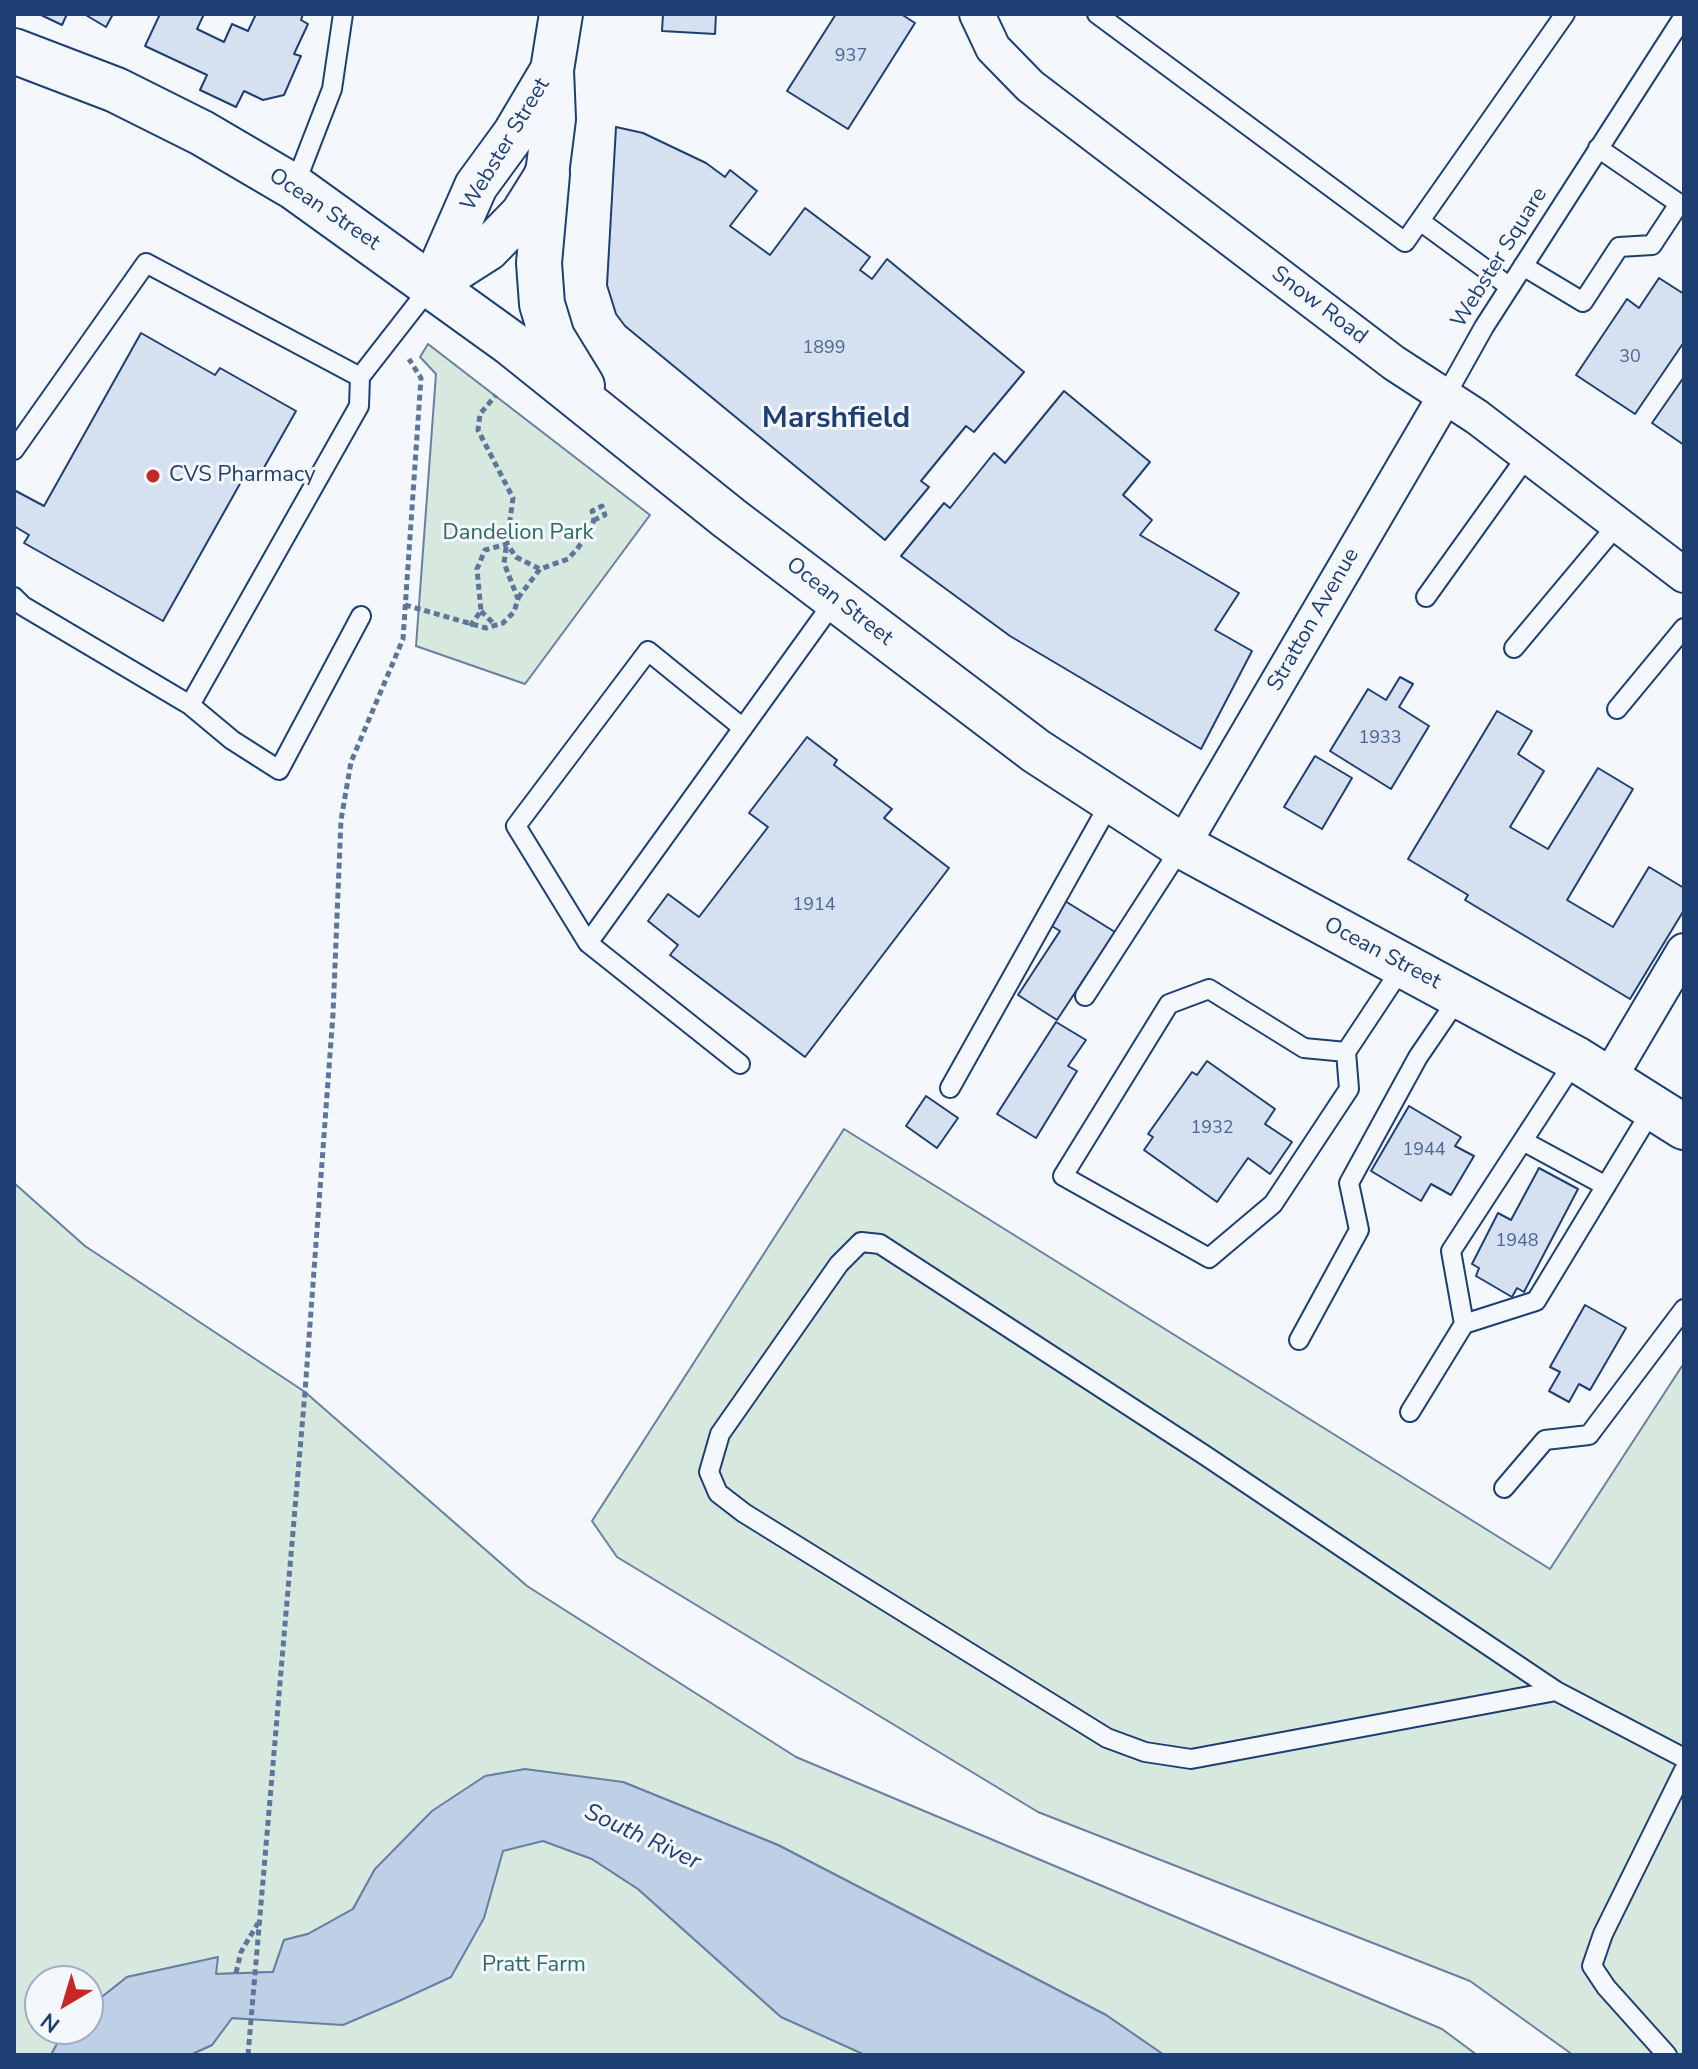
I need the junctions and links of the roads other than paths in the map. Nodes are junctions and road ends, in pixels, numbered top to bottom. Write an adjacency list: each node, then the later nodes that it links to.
1 (343, 14): 11 (lane)
2 (561, 14): 8 (street, Webster Street)
3 (977, 14): 18 (street, Snow Road)
4 (1097, 14): 13 (lane)
5 (1565, 14): 13 (lane)
6 (1683, 16): 9 (lane, Webster Square)
7 (16, 61): 11 (main road, Ocean Street)
8 (552, 70): 10 (street, Webster Street); 15 (street, Webster Street)
9 (1598, 148): 12 (lane); 14 (lane, Webster Square)
10 (547, 174): 15 (street, Webster Street); 19 (main road)
11 (294, 187): 15 (main road, Ocean Street)
12 (1682, 205): 14 (lane)
13 (1420, 221): 16 (lane)
14 (1523, 266): 16 (lane, Webster Square)
15 (433, 284): 17 (lane); 19 (main road, Ocean Street)
16 (1510, 287): 18 (lane, Webster Square)
17 (360, 377): 20 (lane); 30 (lane)
18 (1446, 395): 21 (street, Snow Road); 34 (street, Stratton Avenue)
19 (596, 408): 26 (main road, Ocean Street)
20 (14, 450)
21 (1527, 456): 22 (street, Snow Road); 25 (lane)
22 (1617, 525): 23 (street, Snow Road); 29 (lane)
23 (1684, 575)
24 (14, 597): 30 (lane)
25 (1426, 597)
26 (835, 600): 32 (lane); 33 (main road, Ocean Street)
27 (361, 616): 30 (lane)
28 (1684, 628): 31 (lane)
29 (1514, 648)
30 (190, 705)
31 (1617, 709)
32 (743, 728): 35 (lane); 35 (lane)
33 (1111, 801): 34 (main road, Ocean Street); 43 (lane)
34 (1182, 846): 37 (main road, Ocean Street); 38 (lane)
35 (588, 943): 41 (lane)
36 (1684, 951): 42 (street)
37 (1403, 965): 39 (main road, Ocean Street); 40 (lane)
38 (1085, 996)
39 (1460, 996): 42 (main road, Ocean Street); 49 (lane)
40 (1346, 1052): 40 (lane)
41 (740, 1064)
42 (1592, 1069): 44 (main road, Ocean Street); 45 (lane)
43 (950, 1088)
44 (1669, 1118): 46 (lane)
45 (1523, 1141): 46 (lane); 48 (lane)
46 (1606, 1186): 48 (lane)
47 (1684, 1309): 51 (lane)
48 (1464, 1324): 50 (lane)
49 (1299, 1340)
50 (1410, 1412)
51 (1504, 1488)
52 (1556, 1691): 52 (lane); 53 (lane)
53 (1684, 1758)
54 (1684, 1770): 55 (lane)
55 (1667, 2055)

